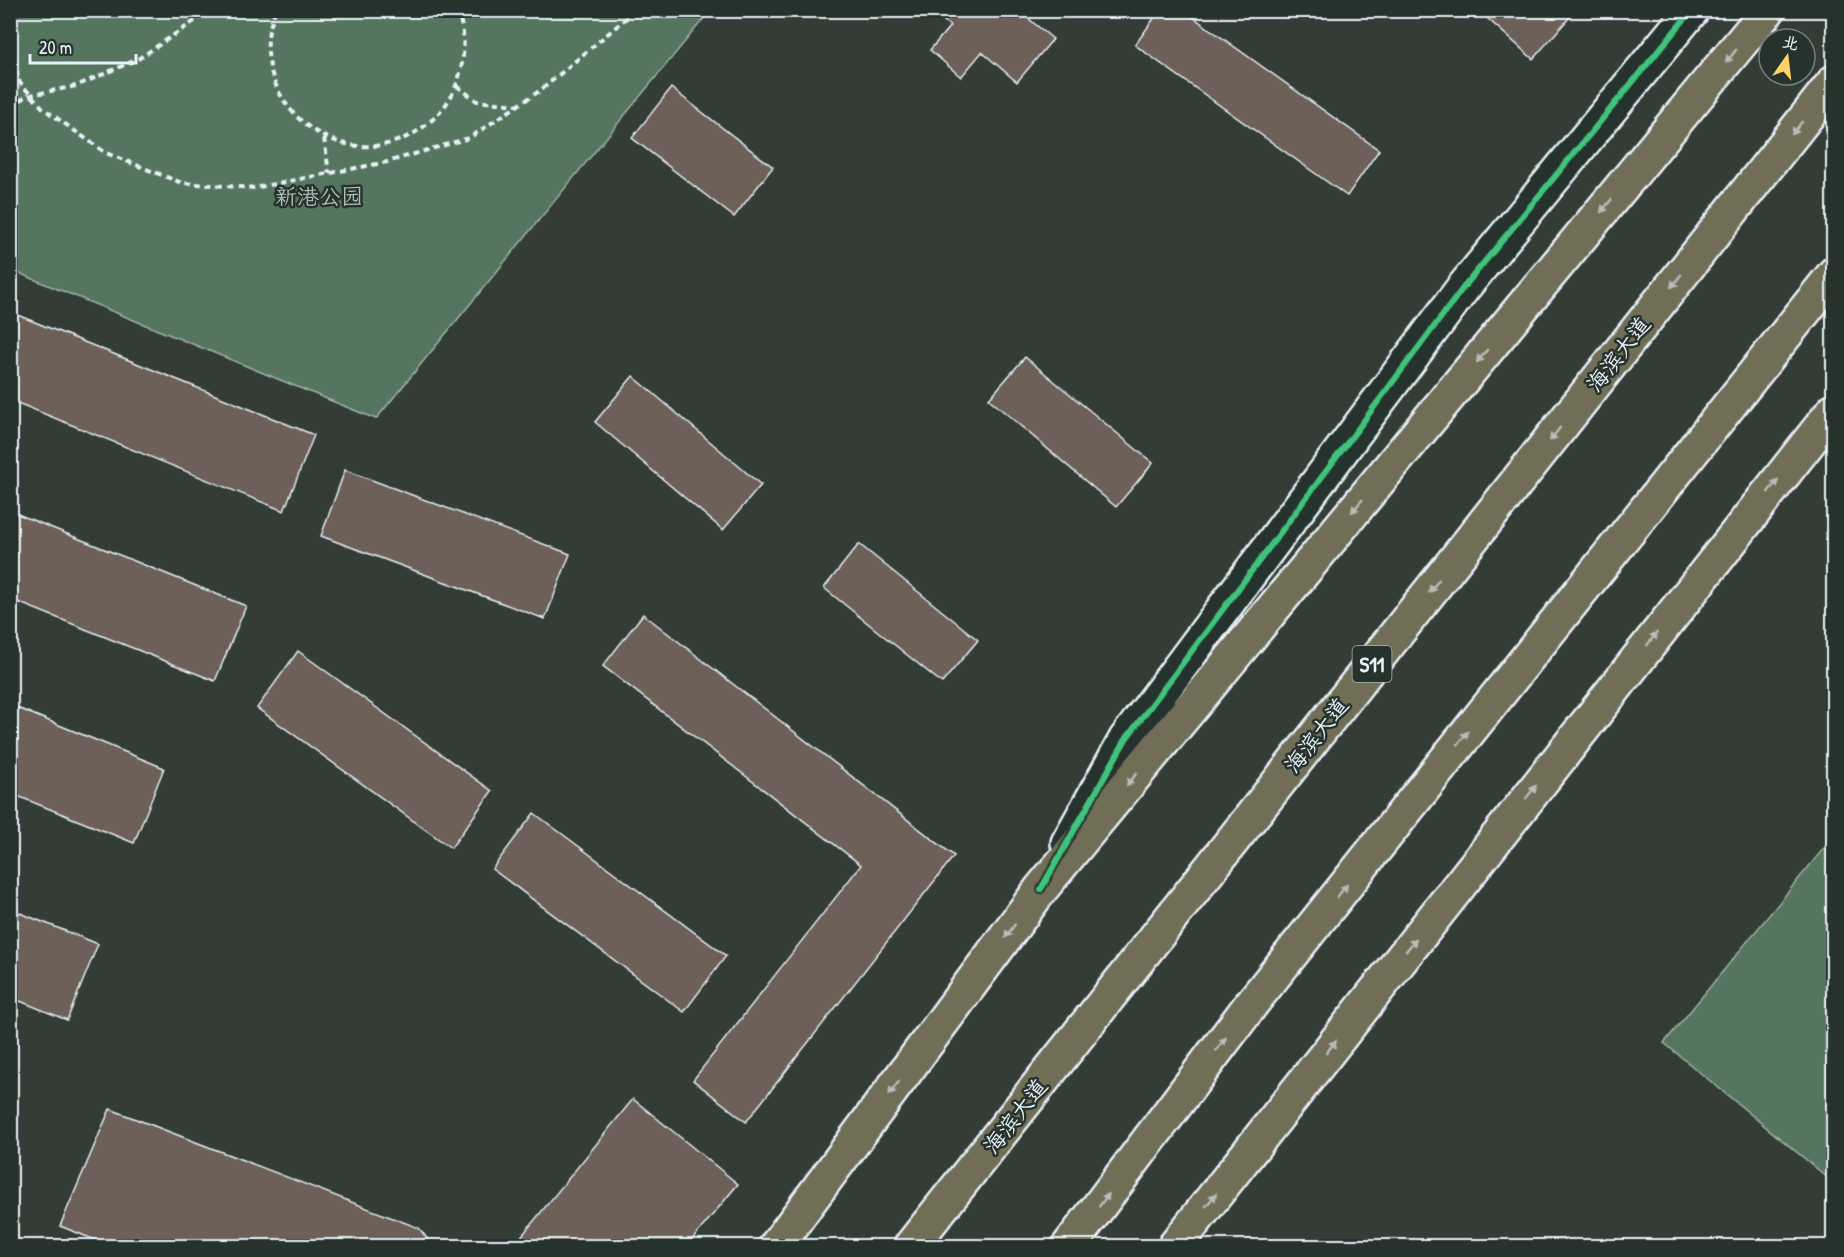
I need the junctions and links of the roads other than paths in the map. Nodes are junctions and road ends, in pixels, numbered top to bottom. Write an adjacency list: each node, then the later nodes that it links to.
1 (1692, 10): 6 (street)
2 (1768, 10): 6 (highway, one-way to 6)
3 (1833, 82): 8 (highway, 海滨大道 / S11, one-way to 8)
4 (1833, 274): 9 (highway, one-way to 4)
5 (1833, 410): 10 (highway, one-way to 5)
6 (1041, 889): 7 (highway, one-way to 7)
7 (776, 1246)
8 (911, 1246)
9 (1069, 1246)
10 (1175, 1246)

